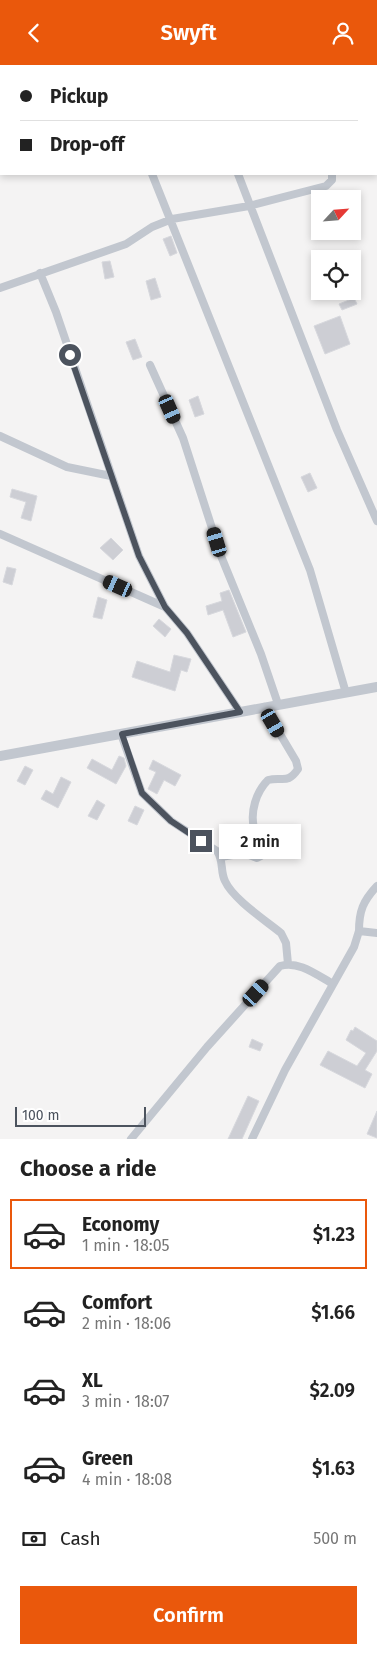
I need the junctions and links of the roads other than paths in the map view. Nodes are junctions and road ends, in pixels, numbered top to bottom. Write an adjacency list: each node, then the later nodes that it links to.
1 (152, 175): 5 (street)
2 (238, 175): 4 (street)
3 (332, 175): 4 (street)
4 (249, 206): 5 (street); 11 (street)
5 (172, 219): 6 (street); 15 (street)
6 (40, 273): 7 (street); 10 (street)
7 (0, 288)
8 (150, 365): 16 (street)
9 (0, 435): 10 (street)
10 (111, 476): 13 (street)
11 (377, 521)
12 (0, 534): 13 (street)
13 (165, 607): 18 (street)
14 (377, 687): 15 (street)
15 (346, 693): 16 (street)
16 (278, 704): 17 (street)
17 (264, 707): 18 (street); 21 (street)
18 (240, 712): 19 (street)
19 (122, 734): 20 (street); 21 (street)
20 (0, 756)
21 (221, 857): 25 (street)
22 (377, 886): 23 (street)
23 (359, 931): 24 (street); 26 (street)
24 (377, 933)
25 (288, 964): 26 (street); 27 (street)
26 (333, 983): 28 (street)
27 (131, 1139)
28 (252, 1139)

